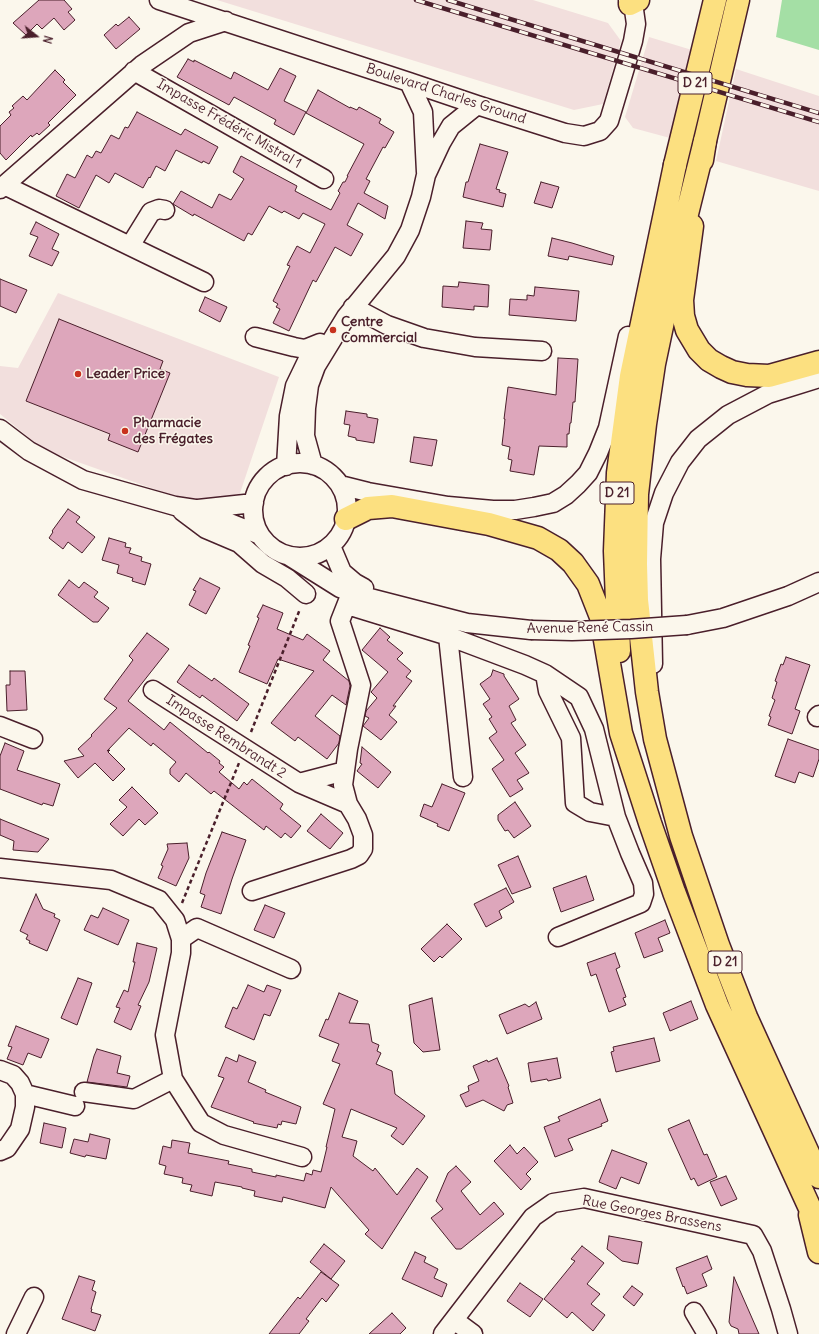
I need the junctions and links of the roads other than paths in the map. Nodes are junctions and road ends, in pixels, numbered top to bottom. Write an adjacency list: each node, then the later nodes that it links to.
1 (159, 0): 5 (street, Boulevard Charles Ground)
2 (715, 0): 11 (main road, D 21)
3 (738, 0): 10 (main road, D 21)
4 (632, 1): 9 (street, Boulevard Charles Ground)
5 (194, 11): 6 (street, Boulevard Charles Ground); 7 (street)
6 (226, 22): 7 (street); 8 (street, Boulevard Charles Ground)
7 (138, 68): 13 (street, Impasse Frédéric Mistral 1); 14 (street)
8 (409, 82): 9 (street, Boulevard Charles Ground); 12 (street)
9 (477, 105): 12 (street)
10 (705, 141): 22 (main road); 45 (main road, D 21)
11 (675, 165): 27 (street, D 21); 51 (main road, D 21)
12 (426, 175): 18 (street)
13 (324, 178)
14 (2, 187): 16 (street)
15 (165, 210): 16 (street)
16 (130, 246): 17 (street)
17 (204, 282)
18 (350, 312): 20 (street); 21 (street); 25 (street)
19 (255, 337): 20 (street)
20 (320, 343): 26 (street)
21 (542, 351)
22 (819, 362)
23 (819, 378): 45 (street)
24 (0, 430): 29 (street)
25 (313, 465): 26 (street); 27 (street)
26 (286, 466): 28 (street)
27 (340, 485): 31 (street)
28 (254, 503): 30 (street); 32 (street)
29 (175, 506): 30 (street); 38 (street)
30 (195, 509): 32 (street)
31 (346, 519): 33 (street); 51 (main road)
32 (260, 535): 34 (street)
33 (331, 546): 34 (street); 37 (street)
34 (289, 556): 37 (street, Avenue René Cassin)
35 (819, 569): 39 (street, Avenue René Cassin)
36 (819, 582): 39 (street, Avenue René Cassin)
37 (351, 593): 39 (street, Avenue René Cassin, bridge); 40 (street); 46 (street)
38 (306, 594)
39 (745, 611)
40 (448, 636): 41 (street); 47 (street)
41 (545, 674): 50 (street); 50 (street)
42 (153, 690): 48 (street, Impasse Rembrandt 2)
43 (0, 726): 44 (street)
44 (33, 739)
45 (655, 739): 62 (main road, D 21)
46 (345, 771): 48 (street, Impasse Rembrandt 2); 49 (street)
47 (463, 777)
48 (299, 783): 49 (street, Impasse Rembrandt 2)
49 (348, 804): 53 (street)
50 (616, 817): 54 (street)
51 (650, 823): 63 (main road)
52 (0, 868): 55 (street)
53 (252, 891)
54 (558, 937)
55 (182, 939): 56 (street); 58 (street)
56 (291, 969)
57 (0, 1070): 59 (street)
58 (173, 1079): 59 (street); 61 (street)
59 (23, 1088): 60 (street)
60 (0, 1151)
61 (302, 1156)
62 (819, 1177)
63 (807, 1202): 64 (main road); 65 (main road)
64 (819, 1228)
65 (819, 1252)
66 (34, 1296): 69 (street)
67 (694, 1312): 72 (street)
68 (454, 1320): 70 (street, Rue Georges Brassens); 71 (street); 73 (street, Rue Georges Brassens)
69 (16, 1334)
70 (443, 1334)
71 (473, 1334)
72 (707, 1334)
73 (788, 1334)

